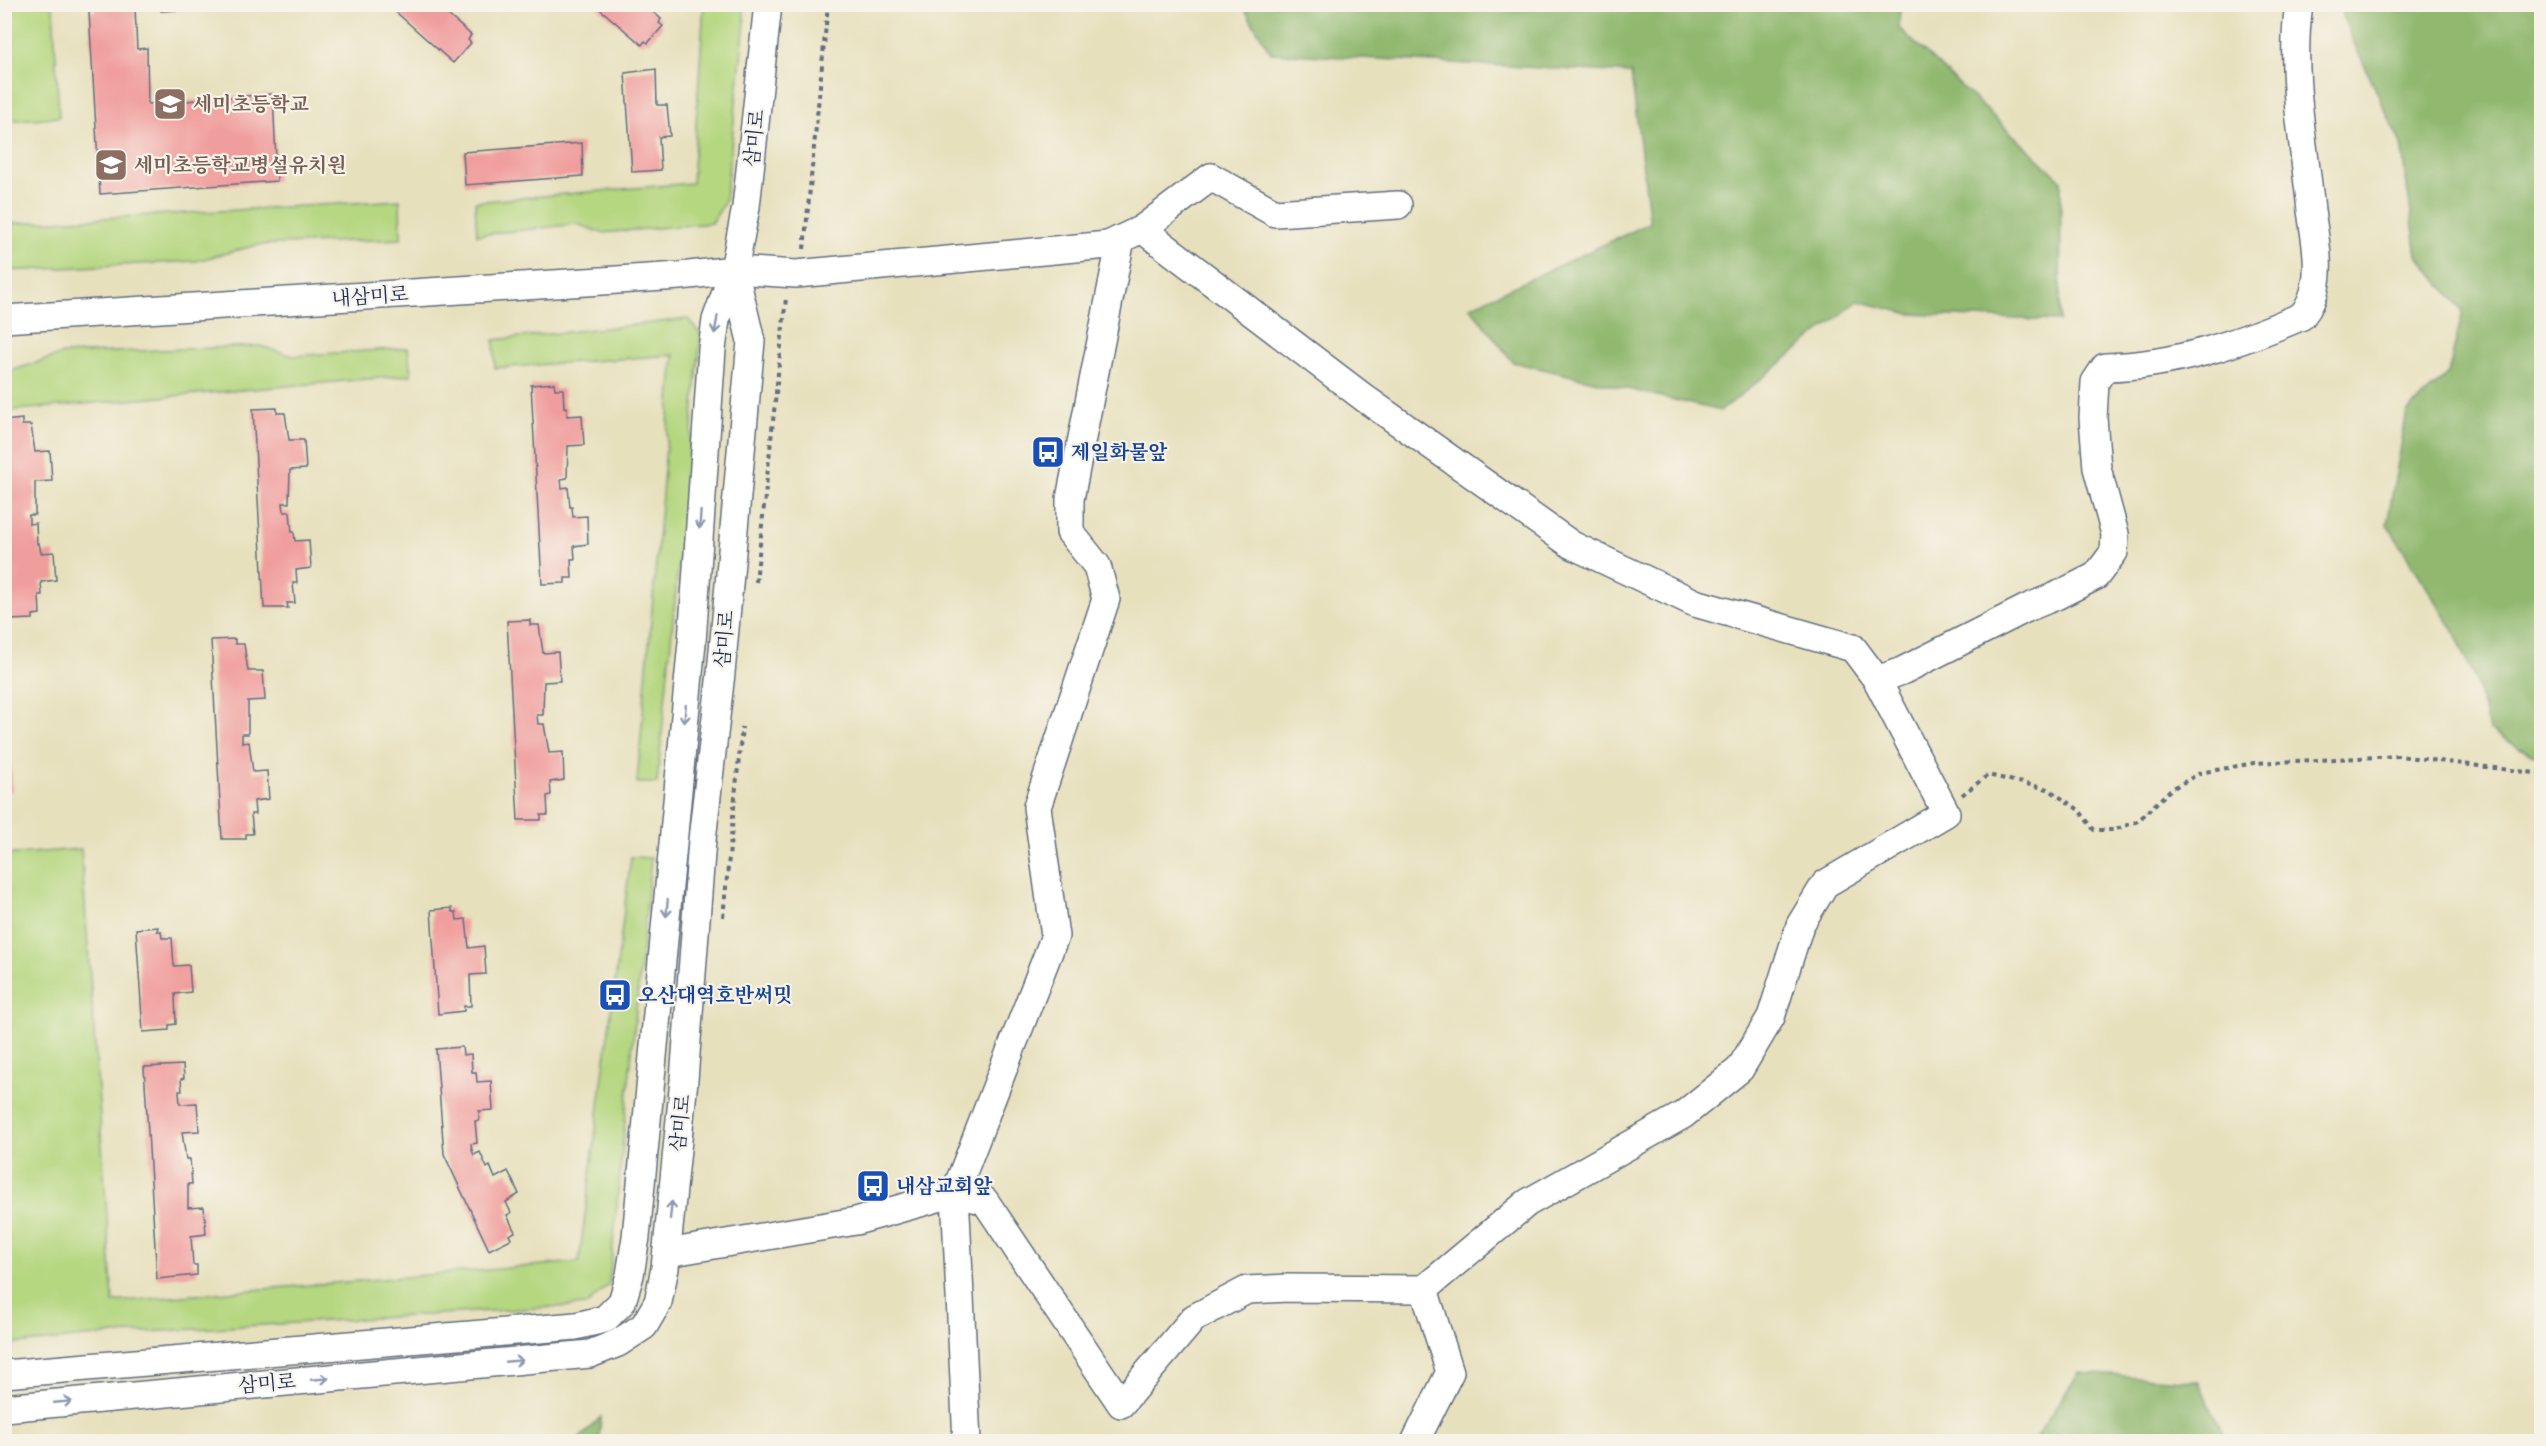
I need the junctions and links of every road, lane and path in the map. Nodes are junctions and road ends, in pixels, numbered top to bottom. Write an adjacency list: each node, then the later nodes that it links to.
1 (768, 4): 6 (street, 삼미로)
2 (828, 4): 7 (path)
3 (2299, 4): 10 (street)
4 (1398, 205): 5 (street)
5 (1131, 234): 7 (street, 내삼미로); 10 (street); 15 (street)
6 (735, 270): 7 (street, 내삼미로); 8 (street, 내삼미로); 16 (street, 삼미로, one-way to 6); 18 (street, 삼미로, one-way to 18)
7 (796, 274): 9 (path)
8 (4, 320)
9 (756, 587)
10 (1877, 680): 13 (street)
11 (743, 717): 14 (path)
12 (2541, 774): 13 (path)
13 (1946, 813): 17 (street)
14 (723, 918)
15 (955, 1193): 16 (street); 17 (street); 20 (street)
16 (667, 1252): 19 (street, 삼미로, one-way to 16)
17 (1424, 1289): 21 (street)
18 (4, 1374)
19 (4, 1408)
20 (967, 1442)
21 (1415, 1442)

